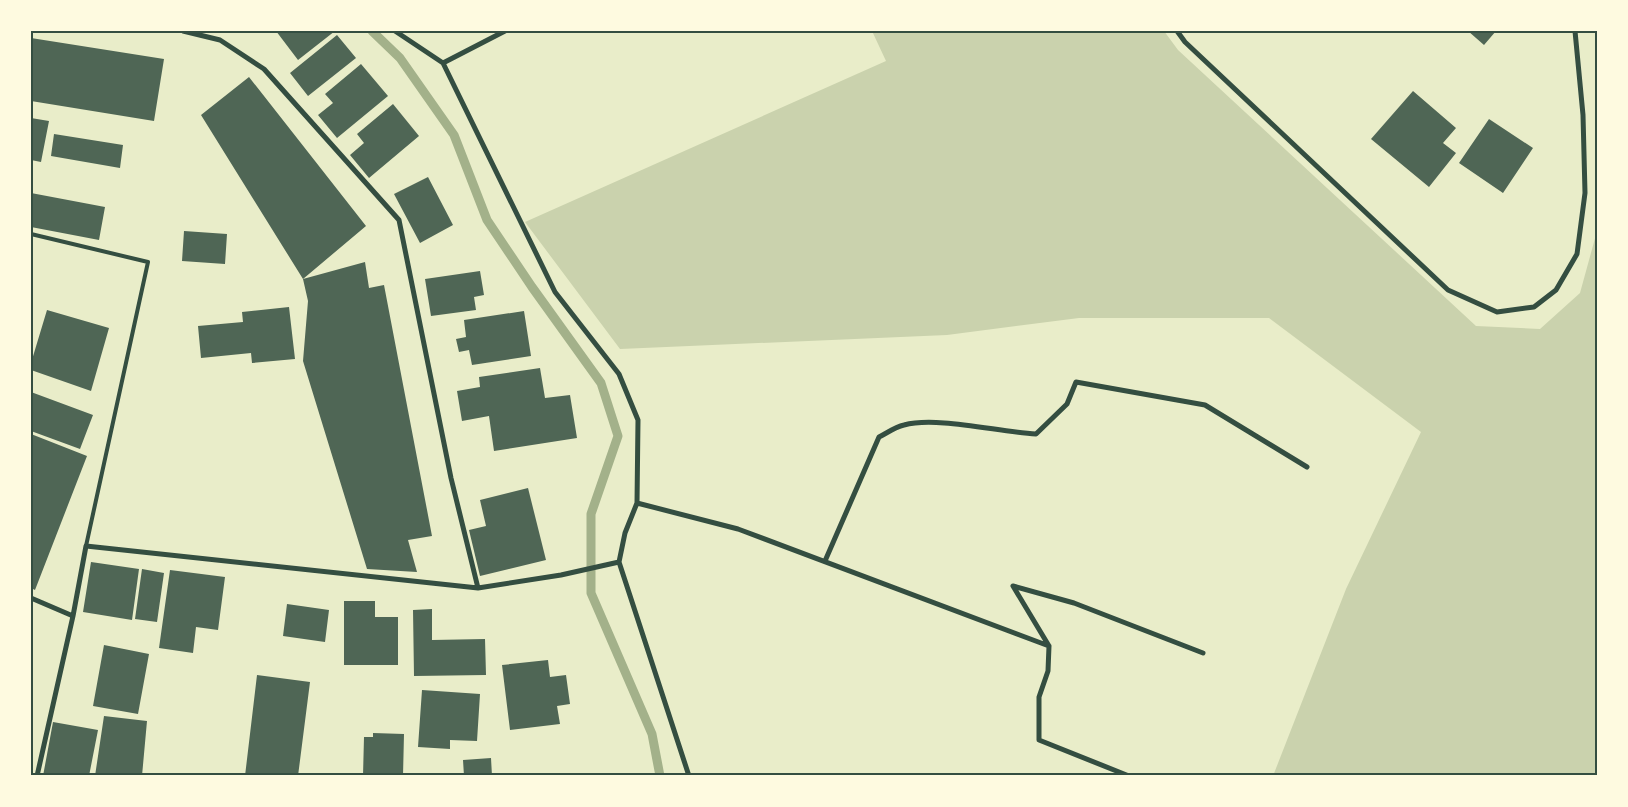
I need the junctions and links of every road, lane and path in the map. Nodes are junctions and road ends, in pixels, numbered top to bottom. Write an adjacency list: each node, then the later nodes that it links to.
1 (183, 31): 13 (street)
2 (395, 31): 6 (street)
3 (506, 31): 6 (street)
4 (1177, 31): 5 (street)
5 (1575, 31)
6 (443, 63): 9 (street)
7 (31, 234): 10 (lane)
8 (1307, 467): 11 (street)
9 (637, 503): 11 (street); 12 (street)
10 (86, 546): 13 (street); 15 (street)
11 (825, 561): 16 (street)
12 (619, 562): 13 (street); 19 (street)
13 (478, 588)
14 (31, 598): 15 (street)
15 (73, 616): 18 (street)
16 (1049, 646): 17 (street); 20 (street)
17 (1203, 653)
18 (37, 776)
19 (689, 776)
20 (1129, 776)

